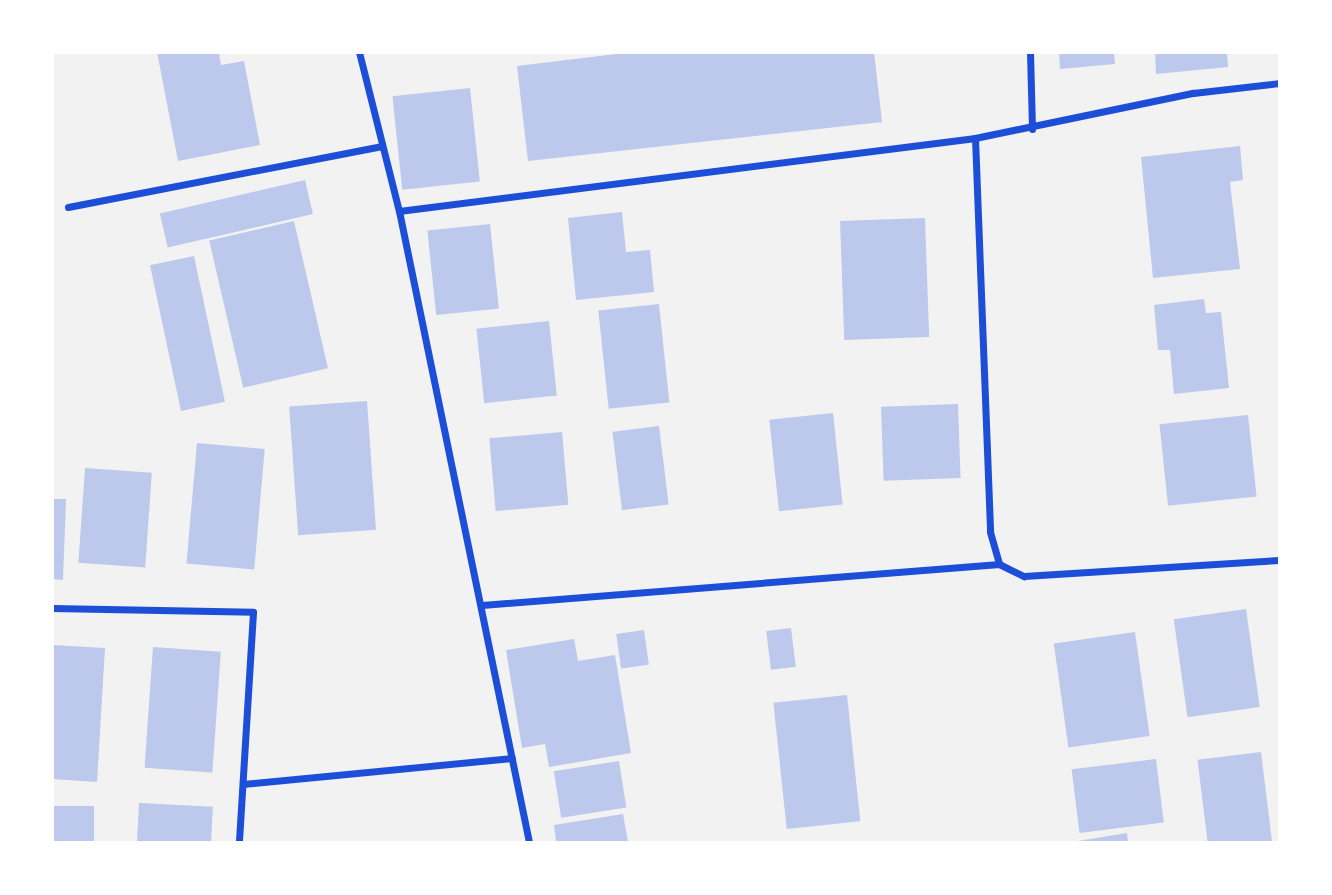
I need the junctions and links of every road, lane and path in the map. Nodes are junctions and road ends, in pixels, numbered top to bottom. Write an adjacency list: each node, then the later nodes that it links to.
1 (359, 52): 6 (street)
2 (1030, 52): 4 (street)
3 (1279, 83): 4 (street)
4 (1032, 130): 5 (street)
5 (975, 138): 8 (street); 10 (street)
6 (382, 146): 7 (street); 8 (street)
7 (68, 207)
8 (399, 211): 11 (street)
9 (1279, 559): 10 (street)
10 (999, 564): 11 (street)
11 (482, 605): 13 (street)
12 (52, 608): 14 (street)
13 (512, 758): 14 (street); 16 (street)
14 (243, 785): 15 (street)
15 (239, 842)
16 (528, 842)

